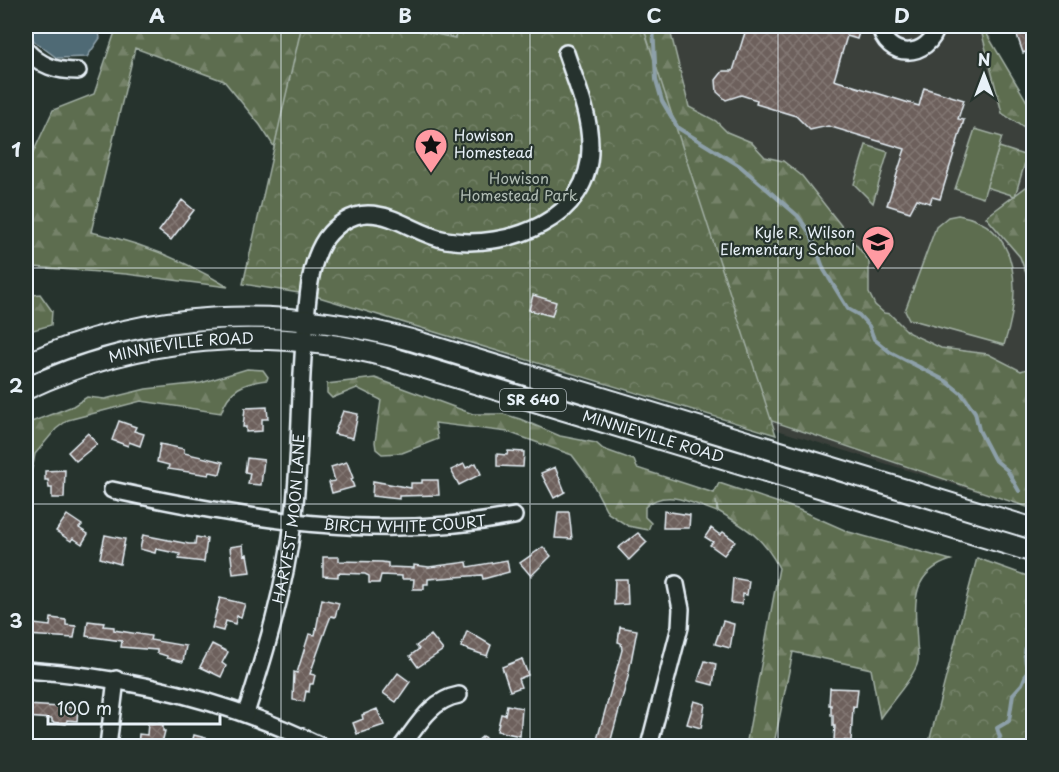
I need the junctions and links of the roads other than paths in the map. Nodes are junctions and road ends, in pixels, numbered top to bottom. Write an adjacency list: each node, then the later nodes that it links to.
1 (880, 26): 2 (street)
2 (937, 26)
3 (26, 50): 5 (street)
4 (566, 53): 6 (street, HARVEST MOON LANE)
5 (78, 71)
6 (306, 319): 7 (street, HARVEST MOON LANE); 8 (main road, MINNIEVILLE ROAD / SR 640); 13 (main road, MINNIEVILLE ROAD / SR 640)
7 (304, 341): 9 (main road, MINNIEVILLE ROAD / SR 640); 12 (street, HARVEST MOON LANE); 14 (main road, MINNIEVILLE ROAD / SR 640)
8 (26, 364)
9 (26, 388)
10 (112, 490): 12 (street, BIRCH WHITE COURT)
11 (514, 516): 12 (street, BIRCH WHITE COURT)
12 (293, 522): 19 (street, HARVEST MOON LANE)
13 (1034, 529)
14 (1034, 552)
15 (676, 584): 23 (street)
16 (26, 670): 17 (street)
17 (116, 679): 19 (street); 20 (street)
18 (459, 695): 22 (street)
19 (246, 713): 21 (street)
20 (108, 747)
21 (321, 747)
22 (402, 747)
23 (648, 747)

